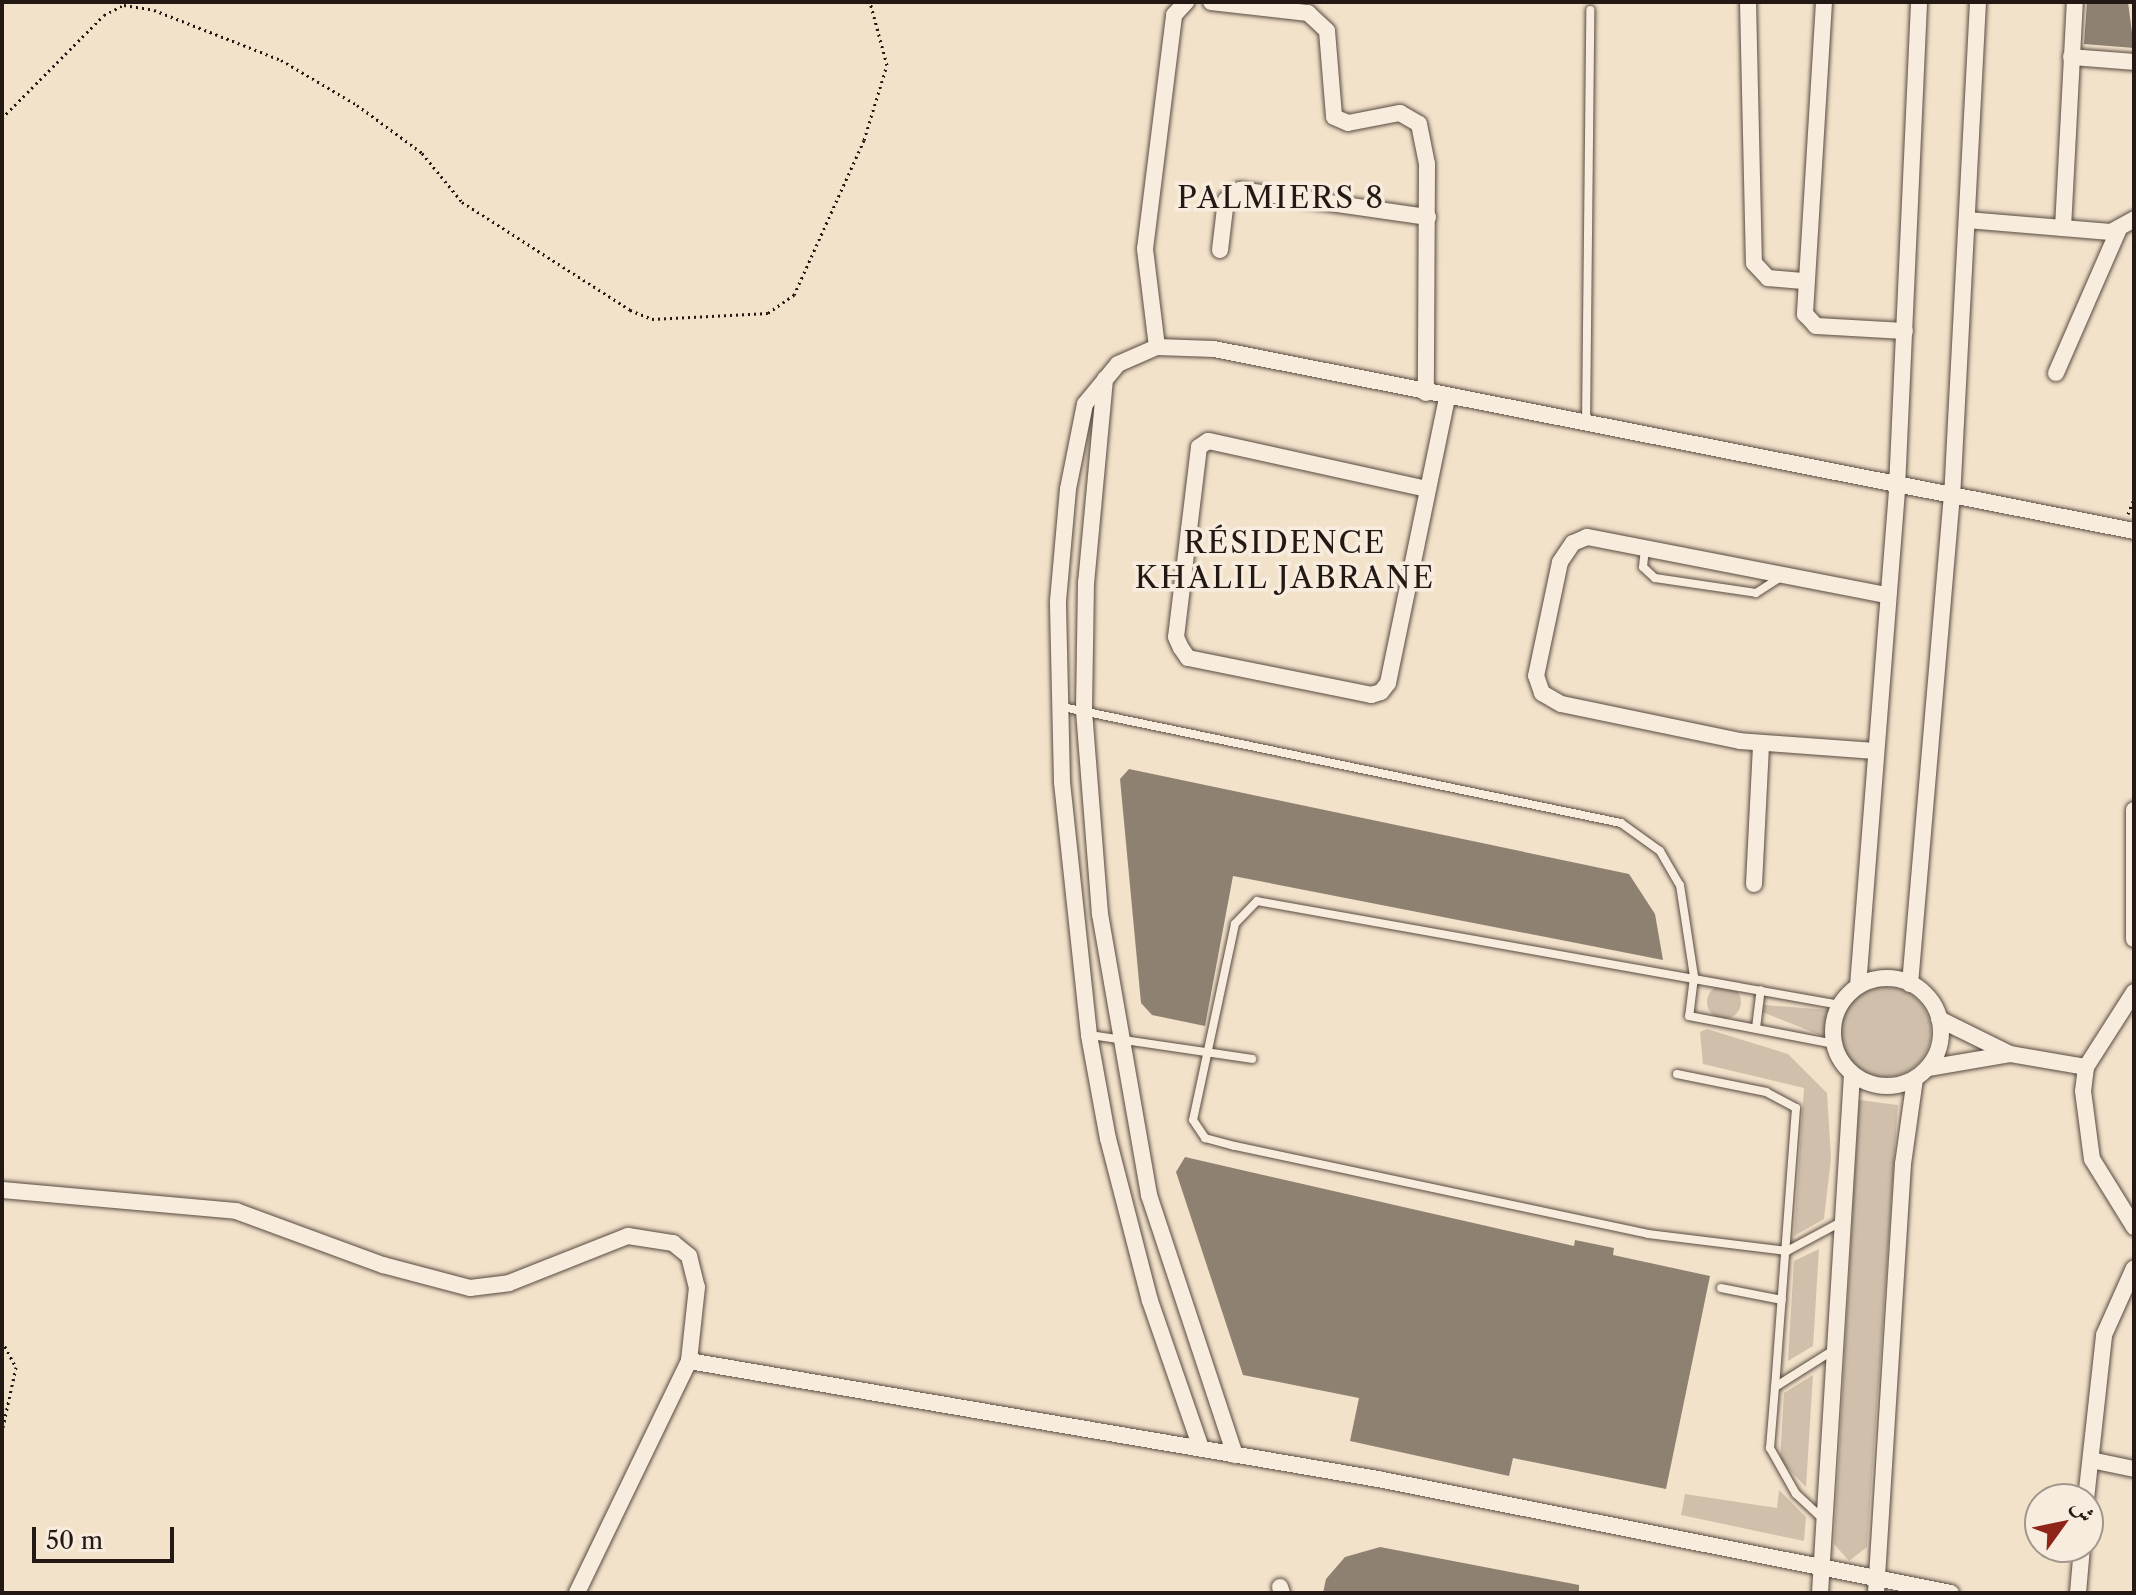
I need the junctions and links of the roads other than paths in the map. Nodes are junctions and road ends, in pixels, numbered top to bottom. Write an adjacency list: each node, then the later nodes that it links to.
1 (1186, 2): 19 (street)
2 (1211, 2): 11 (street)
3 (1748, 2): 17 (street)
4 (1824, 2): 17 (street)
5 (1919, 2): 18 (street)
6 (1978, 2): 13 (street)
7 (2075, 2): 9 (street)
8 (1590, 10): 24 (lane)
9 (2071, 57): 10 (street); 14 (street)
10 (2134, 62)
11 (1428, 217): 16 (street); 22 (street)
12 (2134, 219): 15 (street)
13 (1967, 220): 14 (street); 27 (street)
14 (2063, 228): 15 (street)
15 (2118, 231): 20 (street)
16 (1220, 250)
17 (1806, 281): 18 (street)
18 (1905, 331): 25 (street)
19 (1157, 347): 21 (street); 22 (street)
20 (2056, 373)
21 (1105, 379): 32 (street); 33 (street)
22 (1426, 393): 23 (street)
23 (1447, 397): 24 (street); 26 (street)
24 (1586, 425): 25 (street)
25 (1897, 488): 27 (street); 31 (street)
26 (1427, 489): 26 (street)
27 (1952, 498): 28 (street); 40 (street)
28 (2134, 531)
29 (1645, 547): 30 (street); 30 (lane); 34 (street)
30 (1779, 578): 31 (street)
31 (1886, 595): 35 (street)
32 (1057, 706): 33 (lane); 47 (street)
33 (1084, 711): 39 (lane); 48 (street)
34 (1761, 745): 35 (street); 37 (street)
35 (1875, 751): 41 (street)
36 (2134, 810): 38 (street)
37 (1754, 884)
38 (2134, 939)
39 (1694, 977): 42 (lane); 46 (lane); 50 (lane)
40 (1910, 984): 41 (street); 45 (street)
41 (1858, 986): 44 (street)
42 (1761, 990): 44 (lane); 46 (lane)
43 (2134, 992): 53 (street)
44 (1840, 1005): 49 (street)
45 (1939, 1019): 51 (street); 56 (street)
46 (1756, 1028): 49 (lane)
47 (1089, 1035): 48 (lane); 67 (street)
48 (1118, 1038): 50 (lane); 68 (street)
49 (1834, 1044): 55 (street)
50 (1207, 1049): 52 (lane); 60 (lane)
51 (2010, 1054): 53 (street); 56 (street)
52 (1252, 1059)
53 (2086, 1067): 59 (street)
54 (1677, 1074): 60 (lane)
55 (1852, 1074): 56 (street); 58 (street)
56 (1921, 1074): 75 (street)
57 (2, 1190): 65 (street)
58 (1843, 1221): 60 (lane); 64 (street)
59 (2134, 1227)
60 (1787, 1251): 63 (lane)
61 (2134, 1268): 69 (street)
62 (1721, 1288): 63 (lane)
63 (1782, 1300): 66 (lane)
64 (1836, 1349): 66 (lane); 72 (street)
65 (689, 1361): 67 (street); 76 (street)
66 (1775, 1387): 72 (lane)
67 (1201, 1448): 68 (street)
68 (1235, 1455): 74 (street)
69 (2091, 1460): 70 (street); 71 (street)
70 (2134, 1469)
71 (2088, 1483)
72 (1824, 1520): 74 (street)
73 (2081, 1563): 80 (street)
74 (1821, 1568): 75 (street); 77 (street)
75 (1877, 1575): 78 (street); 79 (street)
76 (577, 1593)
77 (1820, 1593)
78 (1876, 1593)
79 (1951, 1593)
80 (2078, 1593)

